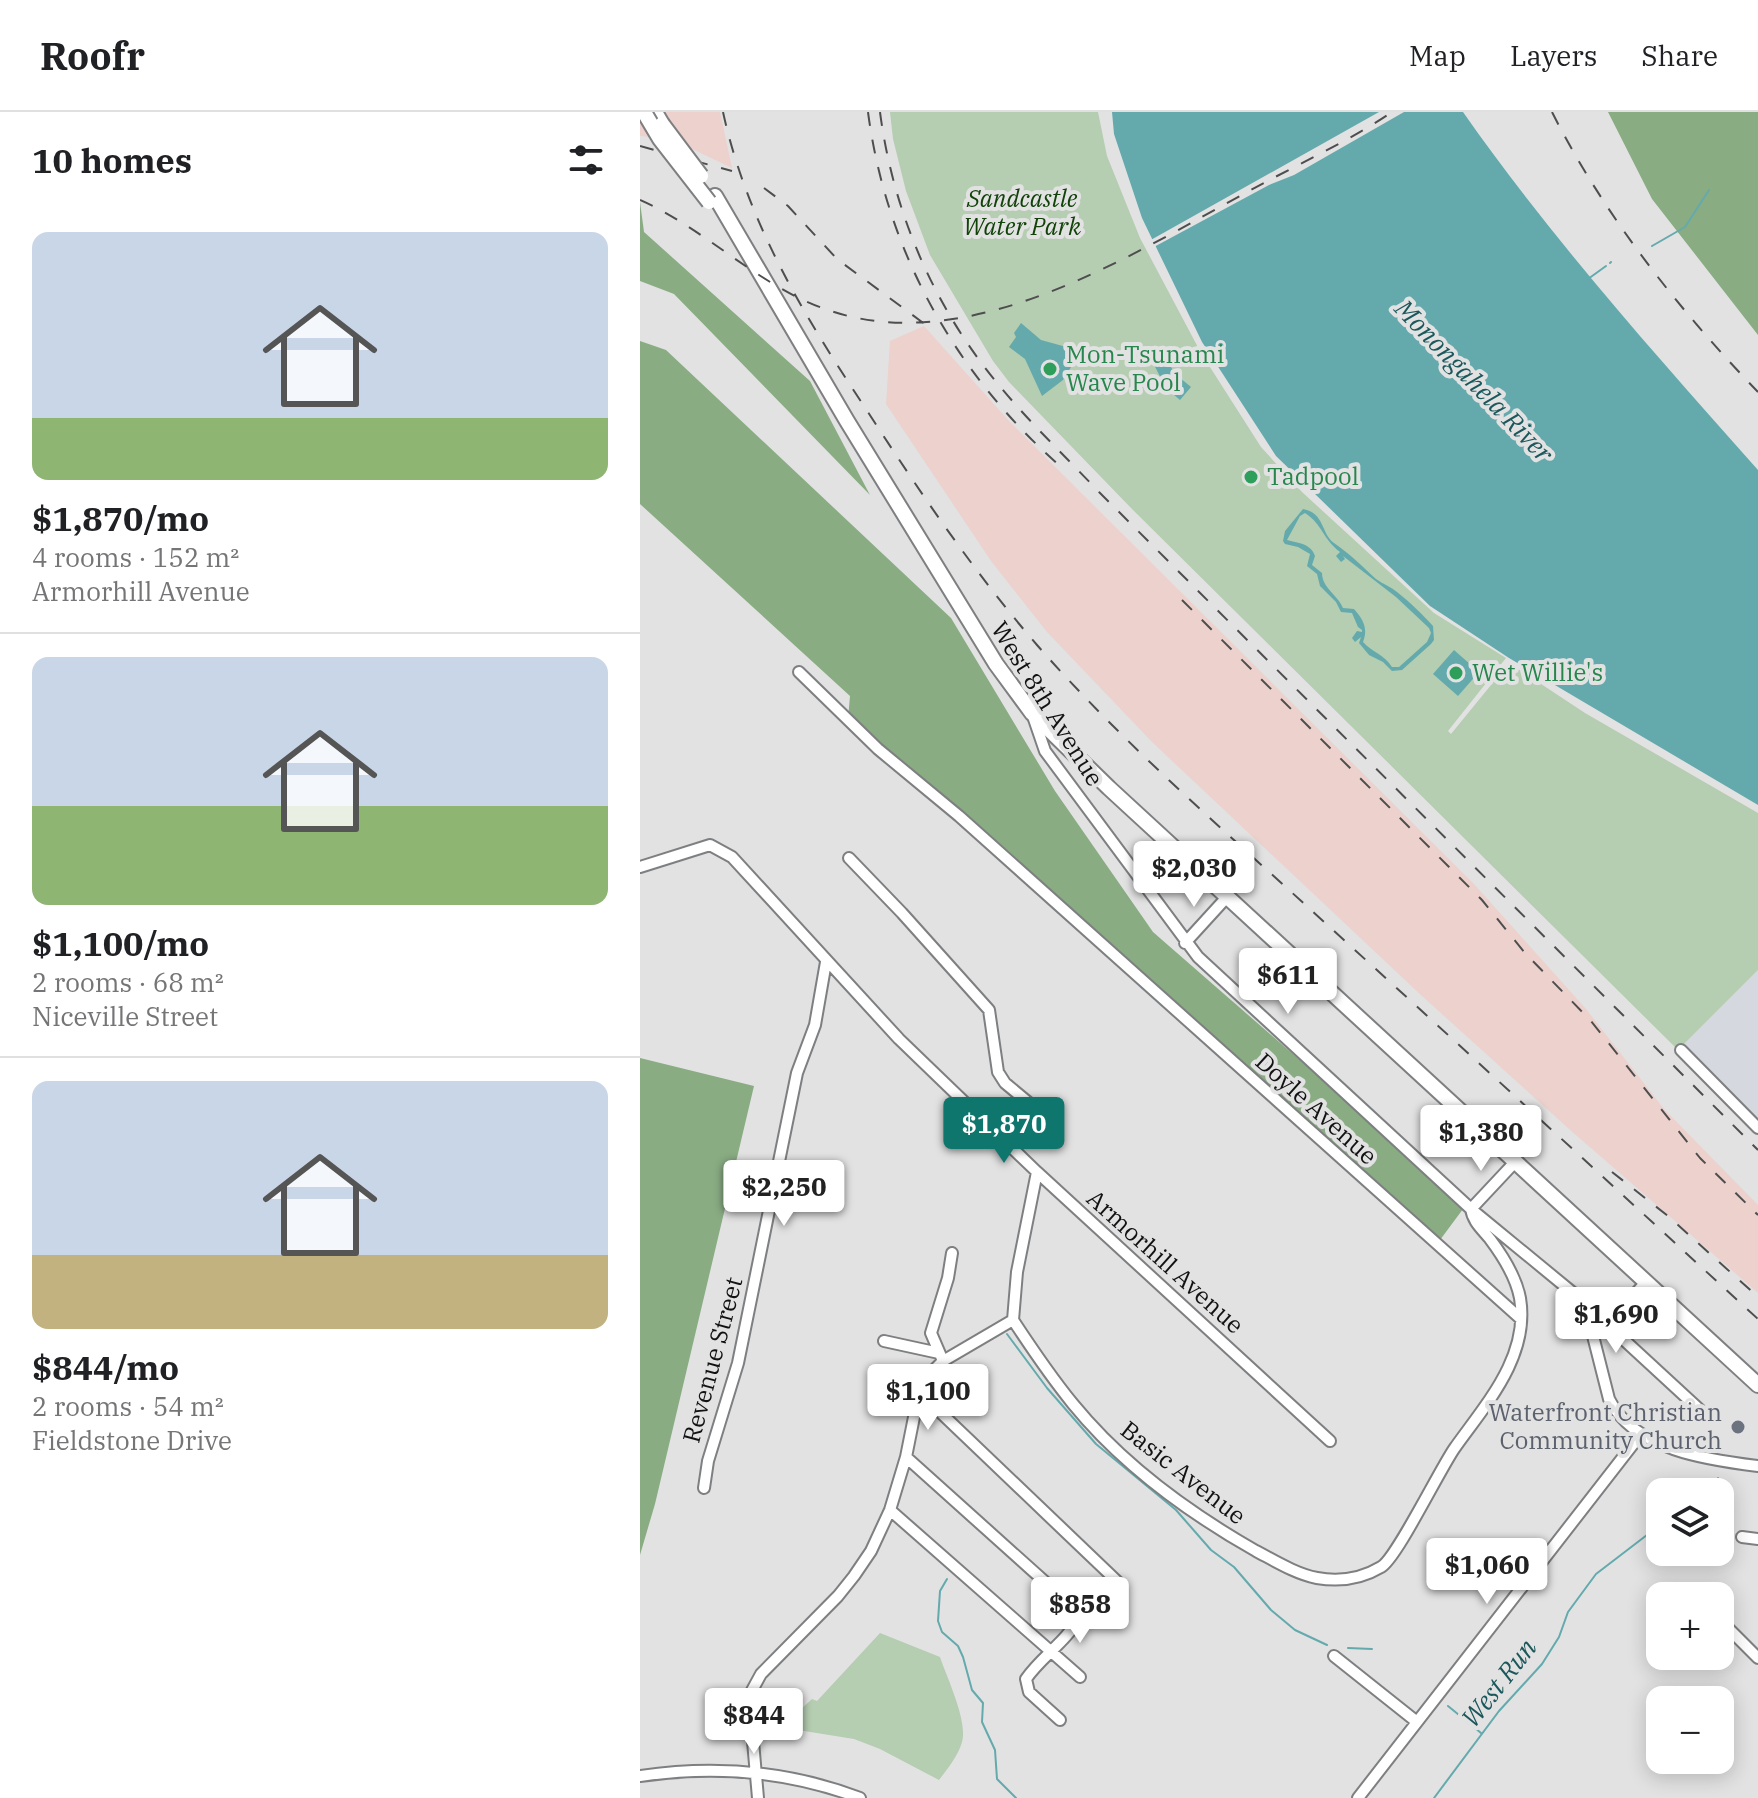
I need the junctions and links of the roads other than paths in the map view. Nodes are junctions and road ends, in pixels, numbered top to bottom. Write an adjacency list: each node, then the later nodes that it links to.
1 (644, 112): 4 (main road, bridge)
2 (654, 112): 3 (street); 4 (main road, bridge)
3 (665, 138)
4 (712, 199): 6 (main road, West 8th Avenue)
5 (799, 672): 21 (street, Doyle Avenue)
6 (1032, 713): 9 (main road); 10 (street, West 8th Avenue)
7 (849, 858): 14 (street)
8 (640, 867): 11 (street, Armorhill Avenue)
9 (1227, 897): 10 (street); 15 (main road)
10 (1185, 943): 17 (street, West 8th Avenue)
11 (826, 962): 14 (street, Armorhill Avenue); 33 (street, Revenue Street)
12 (1681, 1050): 13 (street)
13 (1758, 1128)
14 (1010, 1147): 16 (street, Armorhill Avenue)
15 (1516, 1161): 17 (street); 19 (main road)
16 (1037, 1172): 22 (street); 30 (street, Armorhill Avenue)
17 (1471, 1209): 20 (street, West 8th Avenue); 21 (street, Basic Avenue)
18 (952, 1253): 25 (street)
19 (1646, 1282): 23 (street); 26 (main road)
20 (1572, 1292): 23 (street, West 8th Avenue); 29 (street)
21 (1521, 1319): 22 (street, Basic Avenue)
22 (1013, 1320): 25 (street)
23 (1608, 1324): 28 (street, West 8th Avenue)
24 (884, 1341): 25 (street)
25 (941, 1357): 27 (street)
26 (1758, 1385)
27 (919, 1392): 31 (street); 37 (street)
28 (1700, 1410)
29 (1641, 1434): 32 (street); 44 (street)
30 (1330, 1441)
31 (906, 1457): 34 (street); 39 (street)
32 (1758, 1466)
33 (704, 1488)
34 (890, 1510): 39 (street); 45 (street)
35 (1742, 1537): 36 (street)
36 (1758, 1539)
37 (1121, 1585)
38 (1734, 1634): 41 (street)
39 (1052, 1651): 42 (street); 43 (street)
40 (1334, 1656): 44 (street)
41 (1758, 1658)
42 (1080, 1677)
43 (1060, 1720)
44 (1417, 1722): 49 (street)
45 (755, 1773): 46 (street); 47 (street); 48 (street)
46 (640, 1776)
47 (758, 1798)
48 (860, 1798)
49 (1358, 1798)

